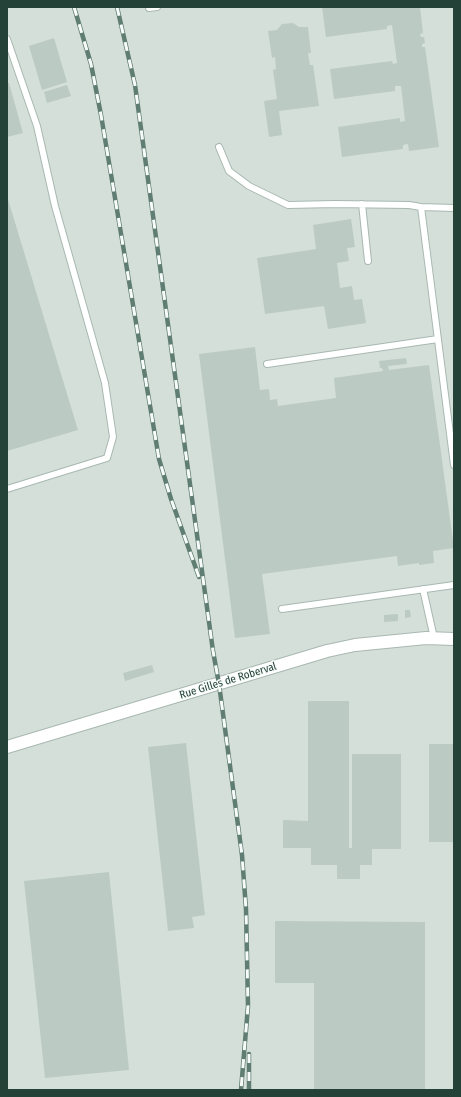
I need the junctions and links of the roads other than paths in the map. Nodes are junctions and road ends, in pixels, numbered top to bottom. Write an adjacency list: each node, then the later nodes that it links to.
1 (157, 7): 2 (lane)
2 (149, 8)
3 (7, 39): 12 (lane)
4 (219, 147): 5 (lane)
5 (362, 204): 6 (lane); 8 (lane)
6 (421, 207): 7 (lane); 9 (lane)
7 (454, 208)
8 (368, 261)
9 (438, 339): 10 (lane); 11 (lane)
10 (267, 364)
11 (454, 465)
12 (7, 489)
13 (454, 584): 14 (lane)
14 (423, 589): 15 (lane); 16 (lane)
15 (282, 609)
16 (434, 638): 17 (street, Rue Gilles de Roberval); 18 (street, Rue Gilles de Roberval)
17 (454, 639)
18 (7, 747)

